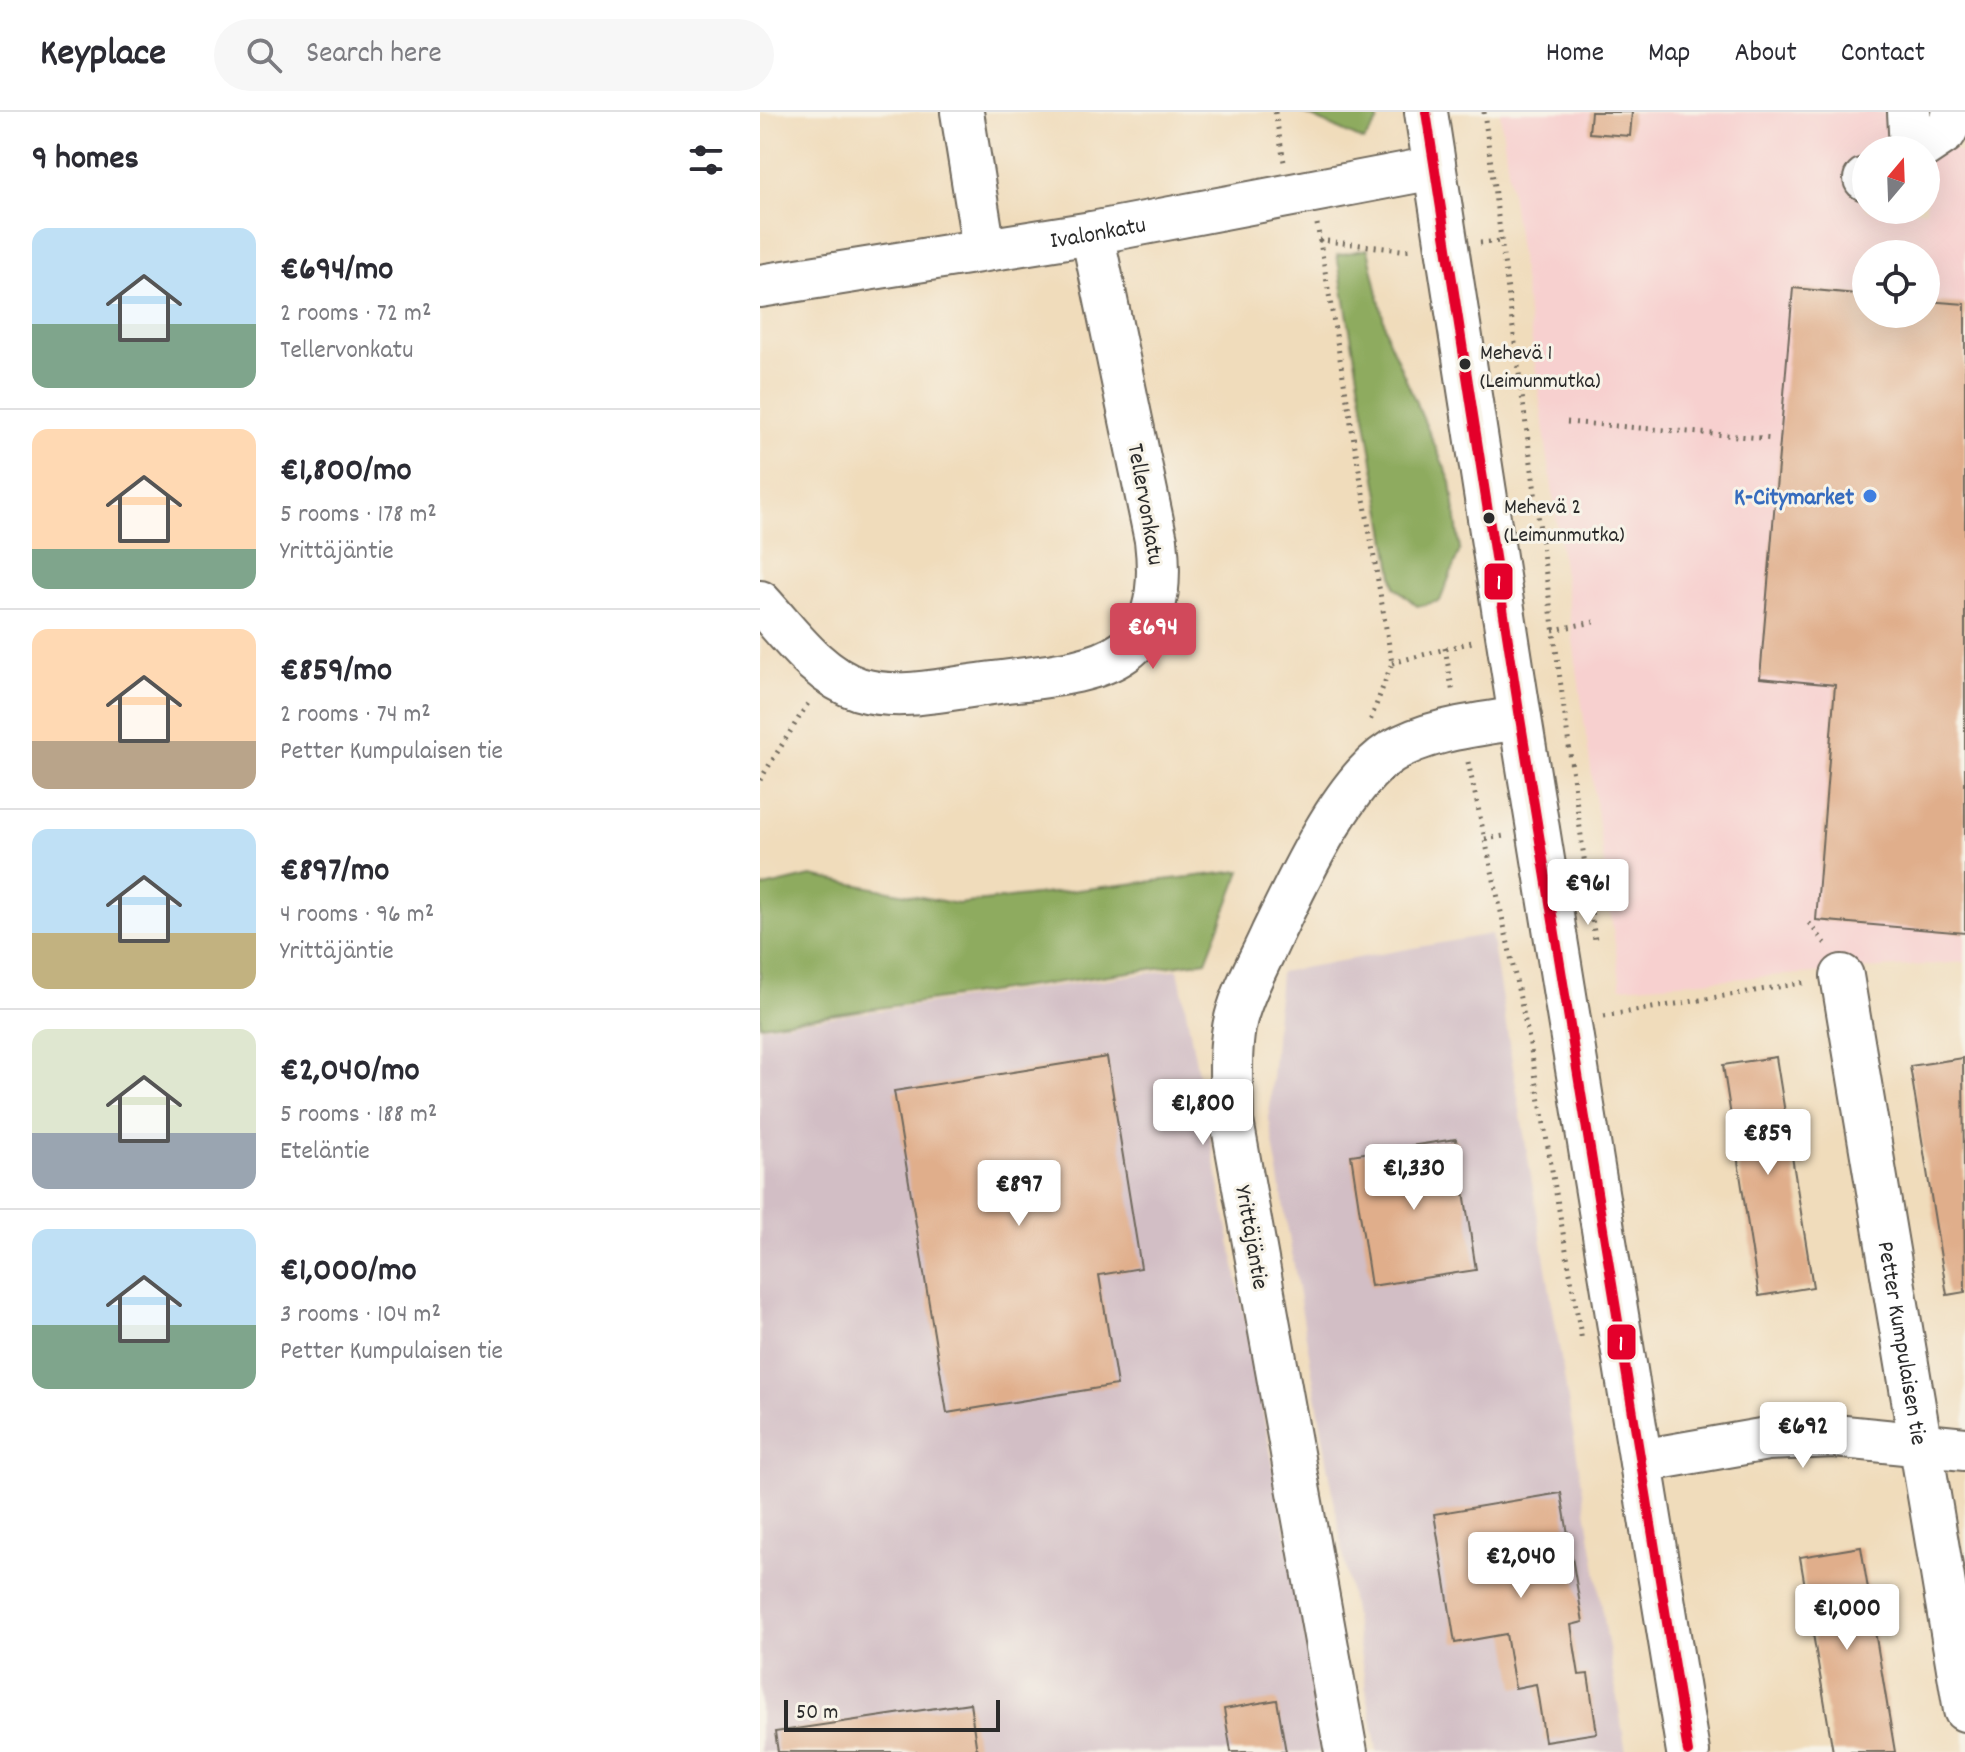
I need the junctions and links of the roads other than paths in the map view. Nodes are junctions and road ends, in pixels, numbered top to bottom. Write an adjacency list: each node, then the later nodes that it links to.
1 (962, 112): 9 (street)
2 (1426, 112): 7 (street)
3 (1909, 112): 5 (street)
4 (1955, 112): 6 (street)
5 (1910, 136)
6 (1939, 136)
7 (1434, 168): 8 (street, Ivalonkatu); 12 (street)
8 (1092, 233): 9 (street, Ivalonkatu); 11 (street, Tellervonkatu)
9 (984, 249): 10 (street, Ivalonkatu)
10 (760, 286)
11 (760, 602)
12 (1520, 718): 16 (street); 18 (street, Yrittäjäntie)
13 (1842, 976): 14 (street, Petter Kumpulaisen tie)
14 (1919, 1443): 15 (street); 16 (street); 17 (street, Petter Kumpulaisen tie)
15 (1965, 1449)
16 (1641, 1461): 19 (street)
17 (1965, 1710)
18 (1346, 1752)
19 (1688, 1752)

